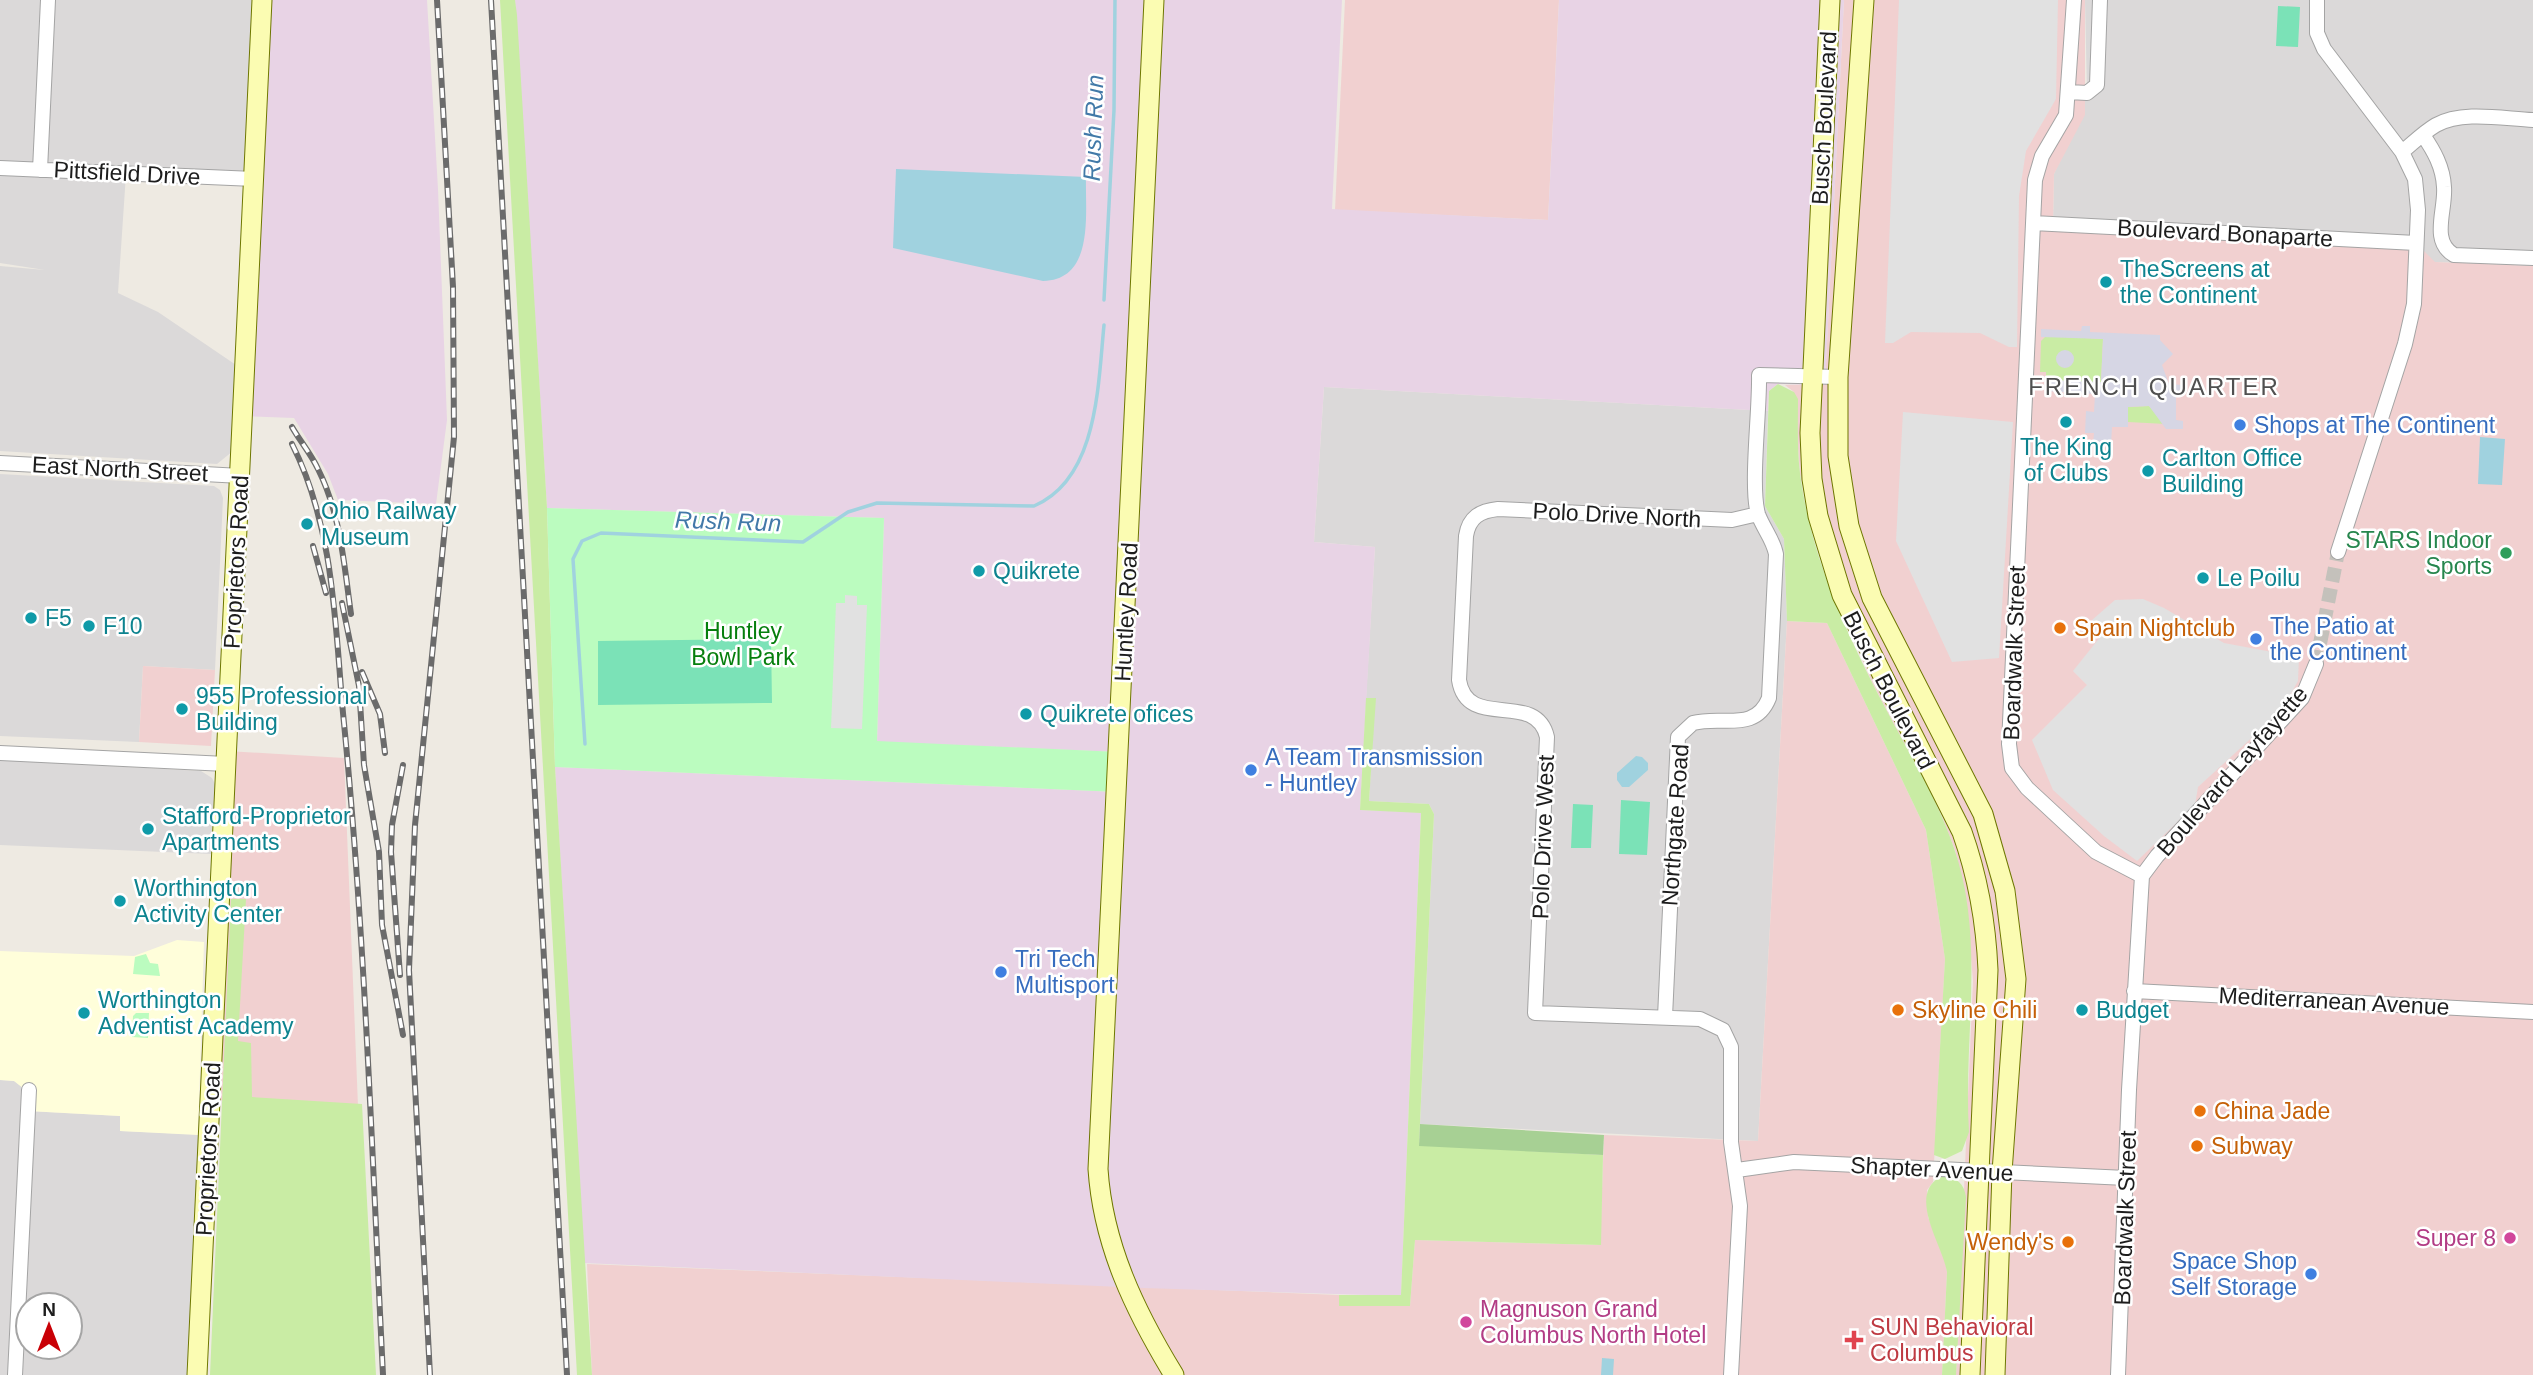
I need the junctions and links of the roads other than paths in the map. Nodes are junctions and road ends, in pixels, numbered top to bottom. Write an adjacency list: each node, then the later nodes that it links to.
1 (48, 0): 14 (street)
2 (262, 0): 15 (main road, Proprietors Road)
3 (1153, 0): 40 (main road, Huntley Road)
4 (1830, 0): 19 (main road, Busch Boulevard)
5 (1864, 0): 20 (main road, Busch Boulevard)
6 (2074, 0): 9 (street, Boardwalk Street)
7 (2100, 0): 9 (street)
8 (2317, 0): 12 (street)
9 (2069, 92): 16 (street, Boardwalk Street)
10 (2533, 120): 11 (street)
11 (2423, 135): 12 (street); 18 (street)
12 (2402, 152): 17 (street)
13 (0, 168): 14 (street, Pittsfield Drive)
14 (40, 170): 15 (street, Pittsfield Drive)
15 (254, 179): 22 (main road, Proprietors Road)
16 (2034, 223): 17 (street, Boulevard Bonaparte); 29 (street, Boardwalk Street)
17 (2416, 243): 25 (street)
18 (2533, 258)
19 (1812, 376): 20 (street, Northgate Road); 23 (street, Northgate Road); 35 (main road, Busch Boulevard)
20 (1838, 377): 36 (main road, Busch Boulevard)
21 (0, 463): 22 (street, East North Street)
22 (241, 476): 28 (main road, Proprietors Road)
23 (1758, 514): 24 (street, Polo Drive North); 32 (street, Northgate Road)
24 (1475, 516): 32 (street, Polo Drive West)
25 (2338, 552)
26 (2316, 664): 29 (street, Boulevard Layfayette)
27 (0, 753): 28 (street)
28 (226, 764): 39 (main road, Proprietors Road)
29 (2143, 876): 30 (street, Boardwalk Street)
30 (2134, 991): 31 (street, Mediterranean Avenue); 37 (street, Boardwalk Street)
31 (2533, 1012)
32 (1665, 1017): 34 (street)
33 (29, 1090): 38 (street)
34 (1737, 1170): 35 (street, Shapter Avenue); 41 (street)
35 (1980, 1171): 36 (street, Shapter Avenue); 42 (main road, Busch Boulevard)
36 (2003, 1172): 37 (street, Shapter Avenue); 43 (main road, Busch Boulevard)
37 (2126, 1178): 44 (street, Boardwalk Street)
38 (15, 1375)
39 (197, 1375)
40 (1174, 1375)
41 (1731, 1375)
42 (1970, 1375)
43 (1995, 1375)
44 (2118, 1375)

